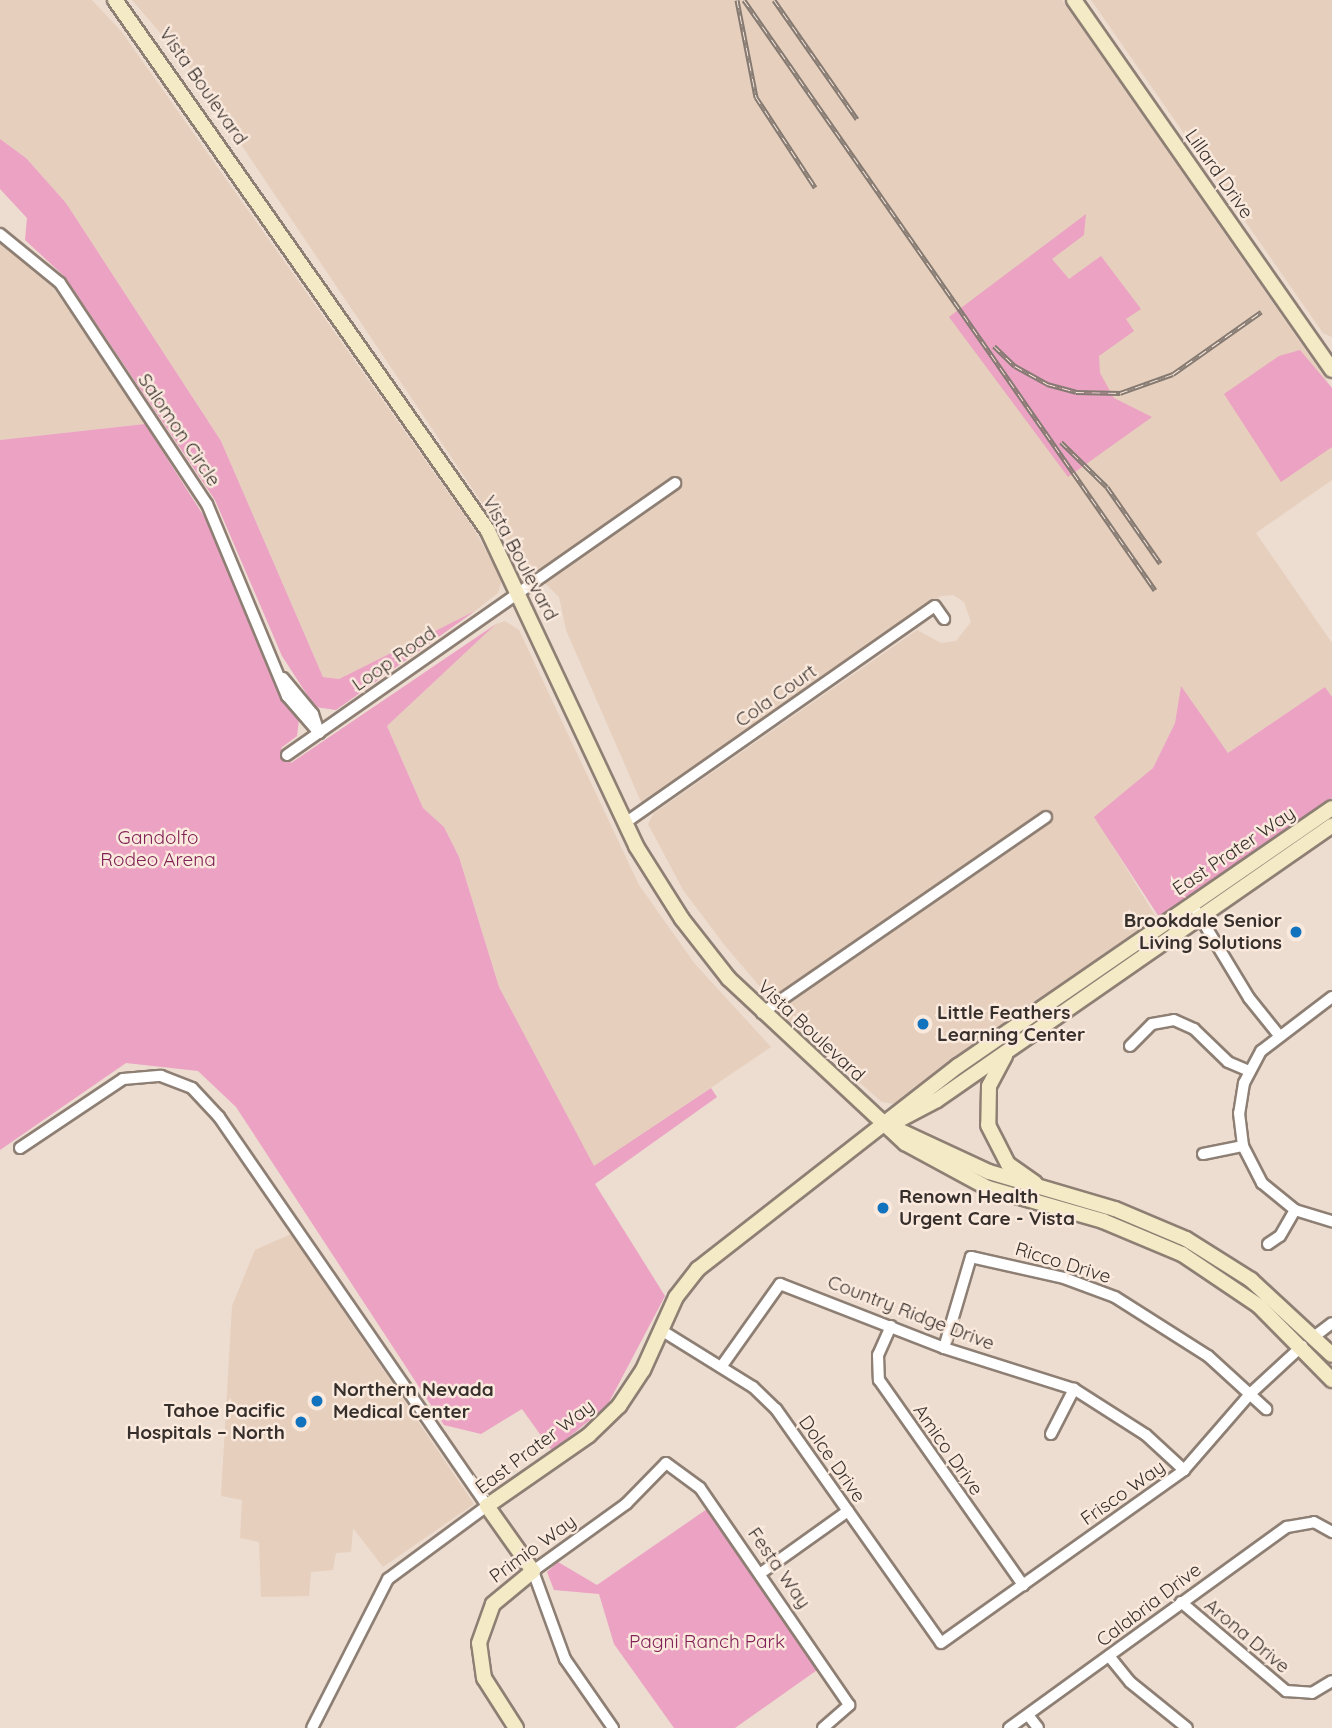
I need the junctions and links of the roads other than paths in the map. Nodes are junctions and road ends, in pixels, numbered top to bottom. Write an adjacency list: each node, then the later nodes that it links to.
1 (115, 0): 6 (main road, Vista Boulevard)
2 (1074, 0): 4 (main road, Lillard Drive)
3 (0, 234): 8 (street, Salomon Circle)
4 (1330, 362)
5 (675, 483): 6 (street, Loop Road)
6 (520, 593): 8 (street, Loop Road); 12 (main road, Vista Boulevard)
7 (944, 619): 12 (street, Cola Court)
8 (319, 733): 9 (street, Loop Road)
9 (287, 755)
10 (1332, 808): 14 (main road, East Prater Way)
11 (1046, 817): 16 (street)
12 (625, 823): 16 (main road, Vista Boulevard)
13 (1332, 825): 14 (main road, East Prater Way)
14 (1195, 909): 17 (street); 18 (main road, East Prater Way); 21 (main road, East Prater Way)
15 (1332, 997): 17 (street)
16 (762, 1013): 21 (main road, Vista Boulevard)
17 (1278, 1034): 20 (street)
18 (1017, 1043): 21 (main road, East Prater Way); 25 (main road)
19 (1130, 1046): 20 (street)
20 (1249, 1071): 22 (street)
21 (888, 1125): 25 (main road, Vista Boulevard); 29 (main road, Vista Boulevard); 32 (main road, East Prater Way)
22 (1243, 1146): 24 (street); 26 (street)
23 (20, 1148): 46 (street)
24 (1203, 1154)
25 (1052, 1192): 33 (main road, Vista Boulevard)
26 (1295, 1210): 27 (street); 28 (street)
27 (1332, 1221)
28 (1268, 1244)
29 (1259, 1306): 33 (main road); 34 (main road, Vista Boulevard)
30 (1332, 1323): 33 (street)
31 (891, 1326): 35 (street, Country Ridge Drive); 38 (street, Country Ridge Drive); 51 (street, Amico Drive)
32 (661, 1330): 38 (street, Dolce Drive); 46 (main road, East Prater Way)
33 (1315, 1336): 36 (main road, Vista Boulevard)
34 (1302, 1346): 37 (main road); 39 (main road, Vista Boulevard); 41 (street, Frisco Way)
35 (943, 1348): 40 (street, Country Ridge Drive); 41 (street, Ricco Drive)
36 (1332, 1355)
37 (1332, 1364)
38 (721, 1367): 47 (street, Dolce Drive)
39 (1332, 1380)
40 (1074, 1389): 43 (street); 45 (street, Country Ridge Drive)
41 (1250, 1394): 42 (street); 45 (street, Frisco Way)
42 (1266, 1409)
43 (1051, 1434)
44 (666, 1460): 49 (street, Primio Way); 50 (street, Festa Way)
45 (1184, 1470): 51 (street, Frisco Way)
46 (487, 1506): 49 (main road); 57 (street, East Prater Way)
47 (848, 1511): 50 (street); 53 (street, Dolce Drive)
48 (1332, 1532): 52 (street, Calabria Drive)
49 (533, 1571): 58 (main road, Primio Way); 59 (street)
50 (761, 1573): 60 (street, Festa Way)
51 (1023, 1585): 53 (street, Frisco Way)
52 (1181, 1602): 54 (street, Calabria Drive); 55 (street, Arona Drive)
53 (941, 1643)
54 (1109, 1657): 56 (street, Calabria Drive); 63 (street)
55 (1332, 1681)
56 (1028, 1714): 61 (street, Calabria Drive); 62 (street)
57 (312, 1728)
58 (516, 1728)
59 (613, 1728)
60 (823, 1728)
61 (1009, 1728)
62 (1038, 1728)
63 (1187, 1728)

